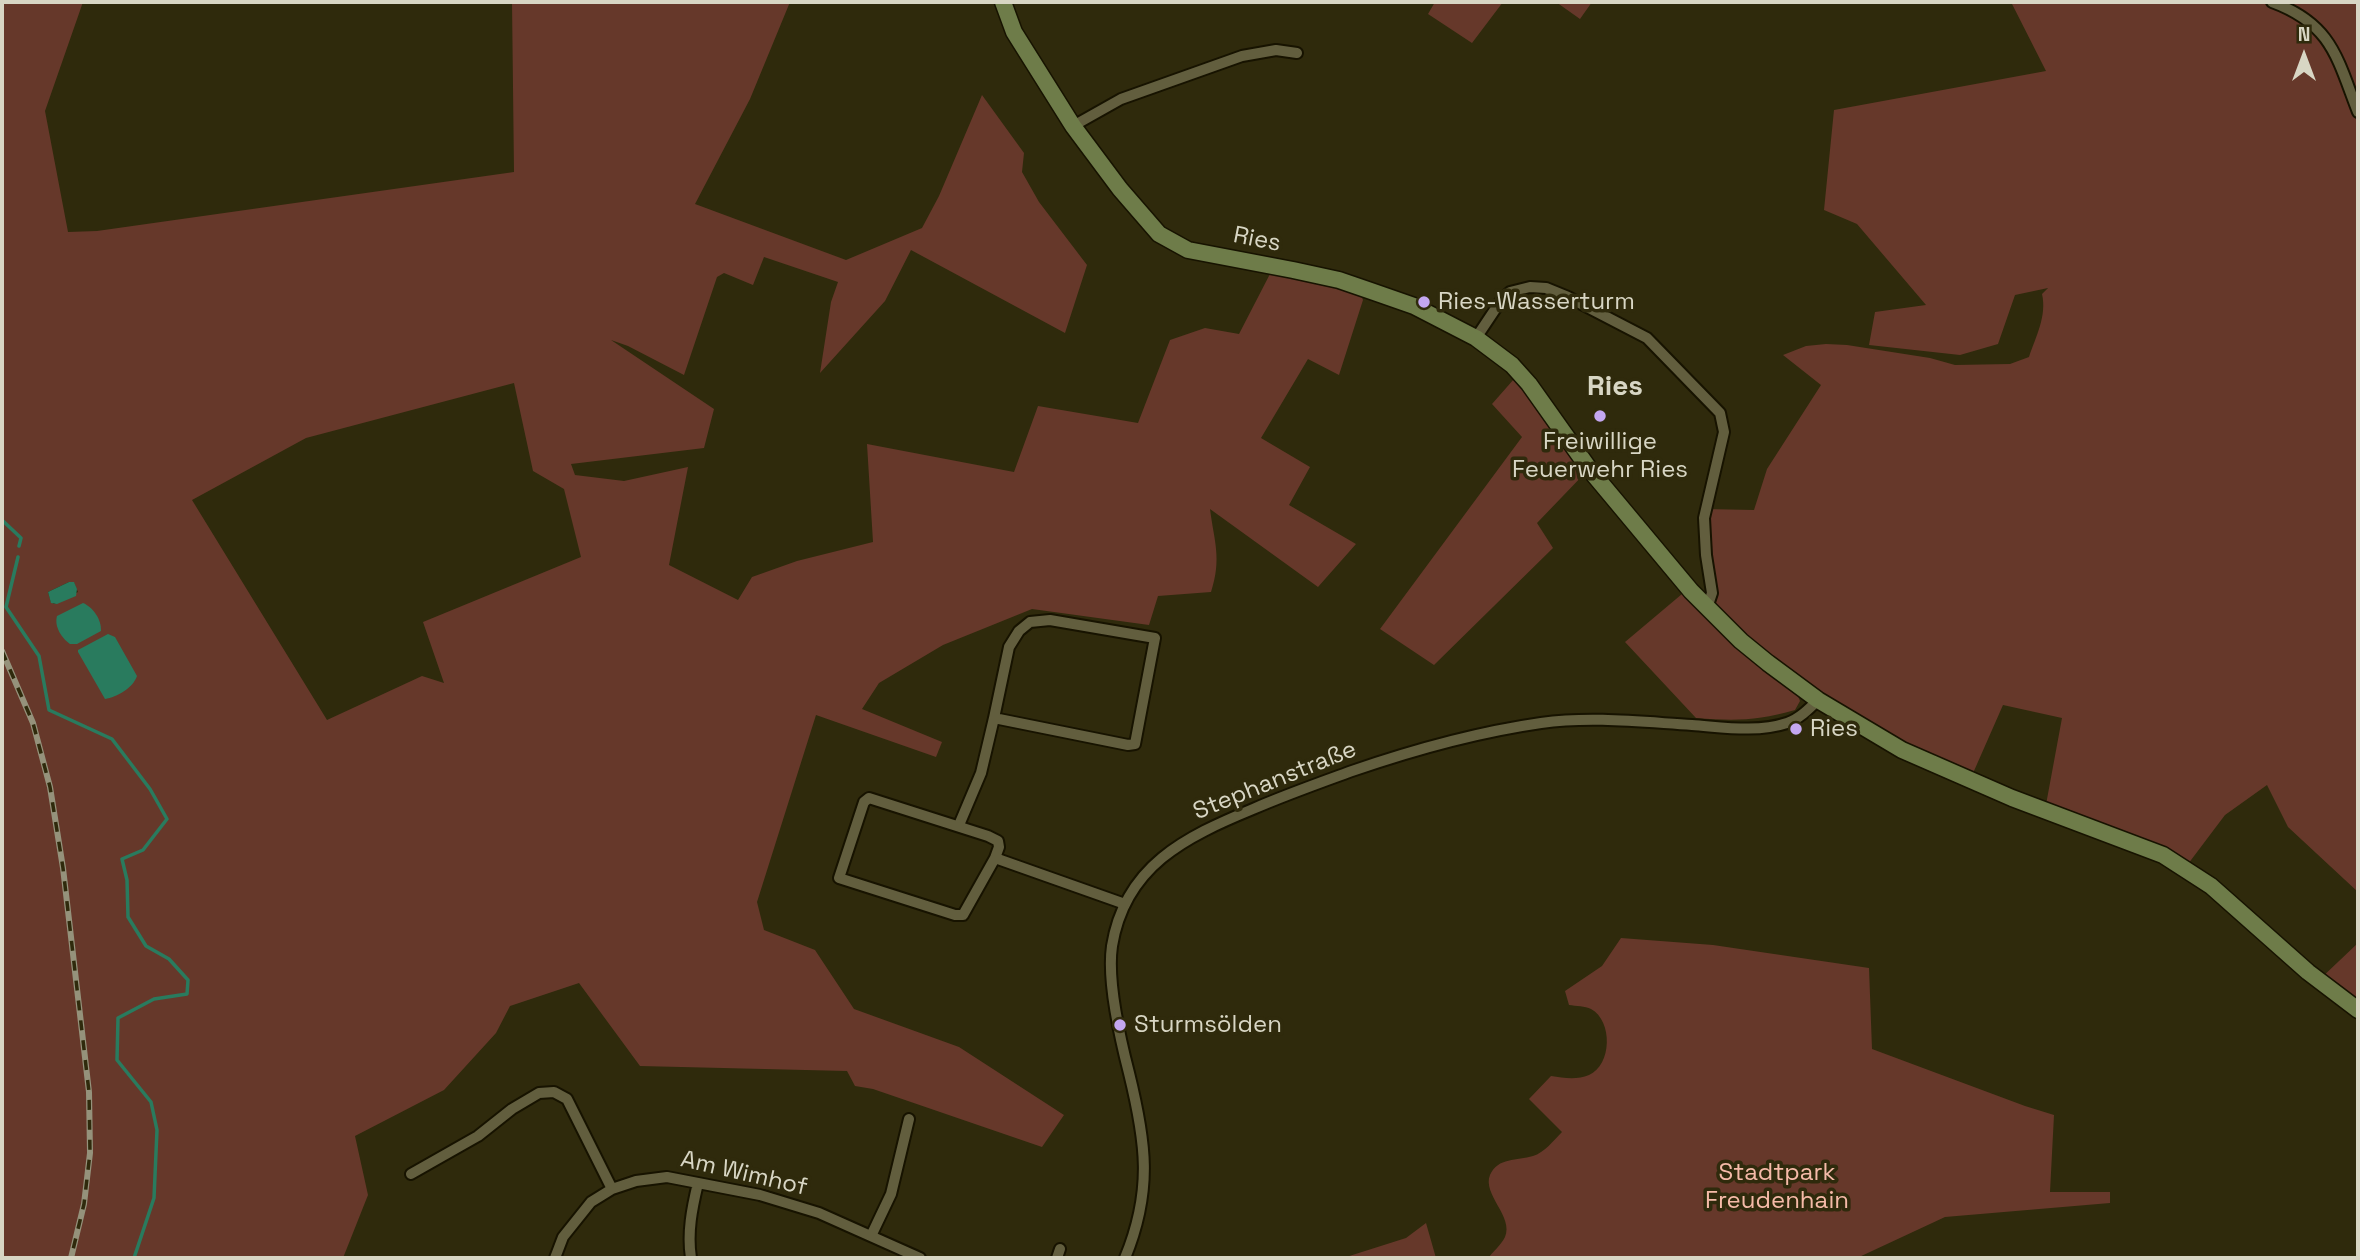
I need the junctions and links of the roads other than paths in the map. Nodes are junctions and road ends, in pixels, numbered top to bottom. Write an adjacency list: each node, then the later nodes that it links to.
1 (1003, 2): 5 (street, Ries)
2 (2272, 2): 4 (street)
3 (1297, 53): 5 (street)
4 (2358, 112)
5 (1073, 126): 6 (street, Ries)
6 (1476, 338): 7 (street, Ries); 7 (street)
7 (1707, 608): 8 (street, Ries)
8 (1818, 700): 12 (street, Stephanstraße); 13 (street, Ries)
9 (994, 718): 9 (street); 10 (street)
10 (959, 825): 11 (street); 11 (street)
11 (995, 858): 12 (street)
12 (1125, 904): 22 (street, Stephanstraße)
13 (2358, 1010)
14 (909, 1119): 18 (street)
15 (411, 1174): 17 (street)
16 (698, 1183): 17 (street, Am Wimhof); 18 (street, Am Wimhof); 20 (street)
17 (612, 1189): 19 (street, Am Wimhof)
18 (871, 1236): 21 (street, Am Wimhof)
19 (555, 1258)
20 (691, 1258)
21 (920, 1258)
22 (1125, 1258)

